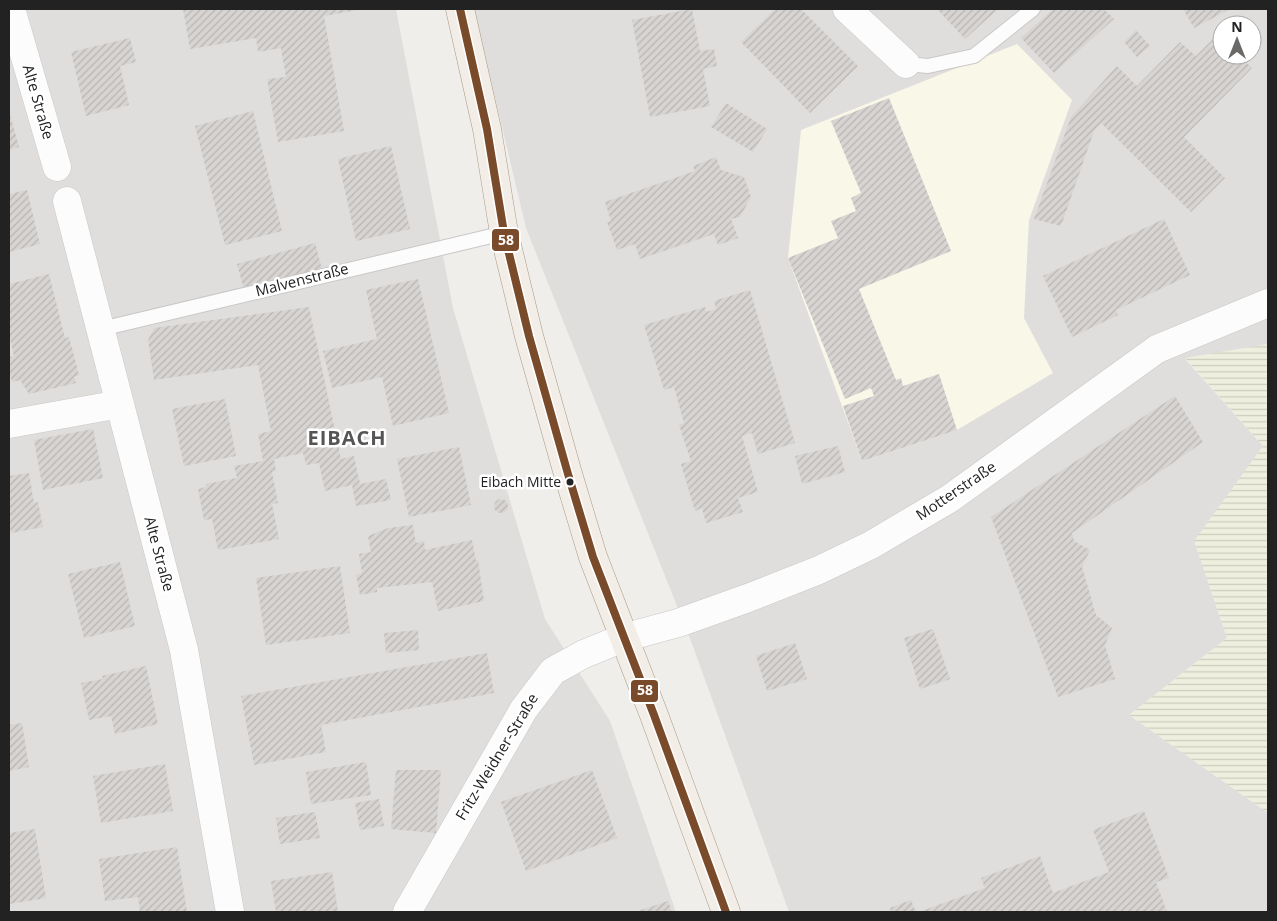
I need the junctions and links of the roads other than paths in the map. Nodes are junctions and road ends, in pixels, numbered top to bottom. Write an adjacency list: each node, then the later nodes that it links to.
1 (11, 9): 5 (street, Alte Straße)
2 (460, 9): 9 (main road)
3 (847, 9): 6 (street)
4 (1033, 9): 6 (lane)
5 (17, 60): 7 (street, Alte Straße)
6 (906, 64)
7 (57, 167)
8 (67, 201): 11 (street, Alte Straße)
9 (504, 233): 11 (lane, Malvenstraße); 14 (main road)
10 (1268, 303): 14 (street, Motterstraße)
11 (101, 329): 12 (street, Alte Straße)
12 (120, 404): 13 (street); 15 (street, Alte Straße)
13 (9, 424)
14 (623, 638): 16 (street, Fritz-Weidner-Straße); 17 (main road)
15 (230, 912)
16 (406, 912)
17 (726, 912)

